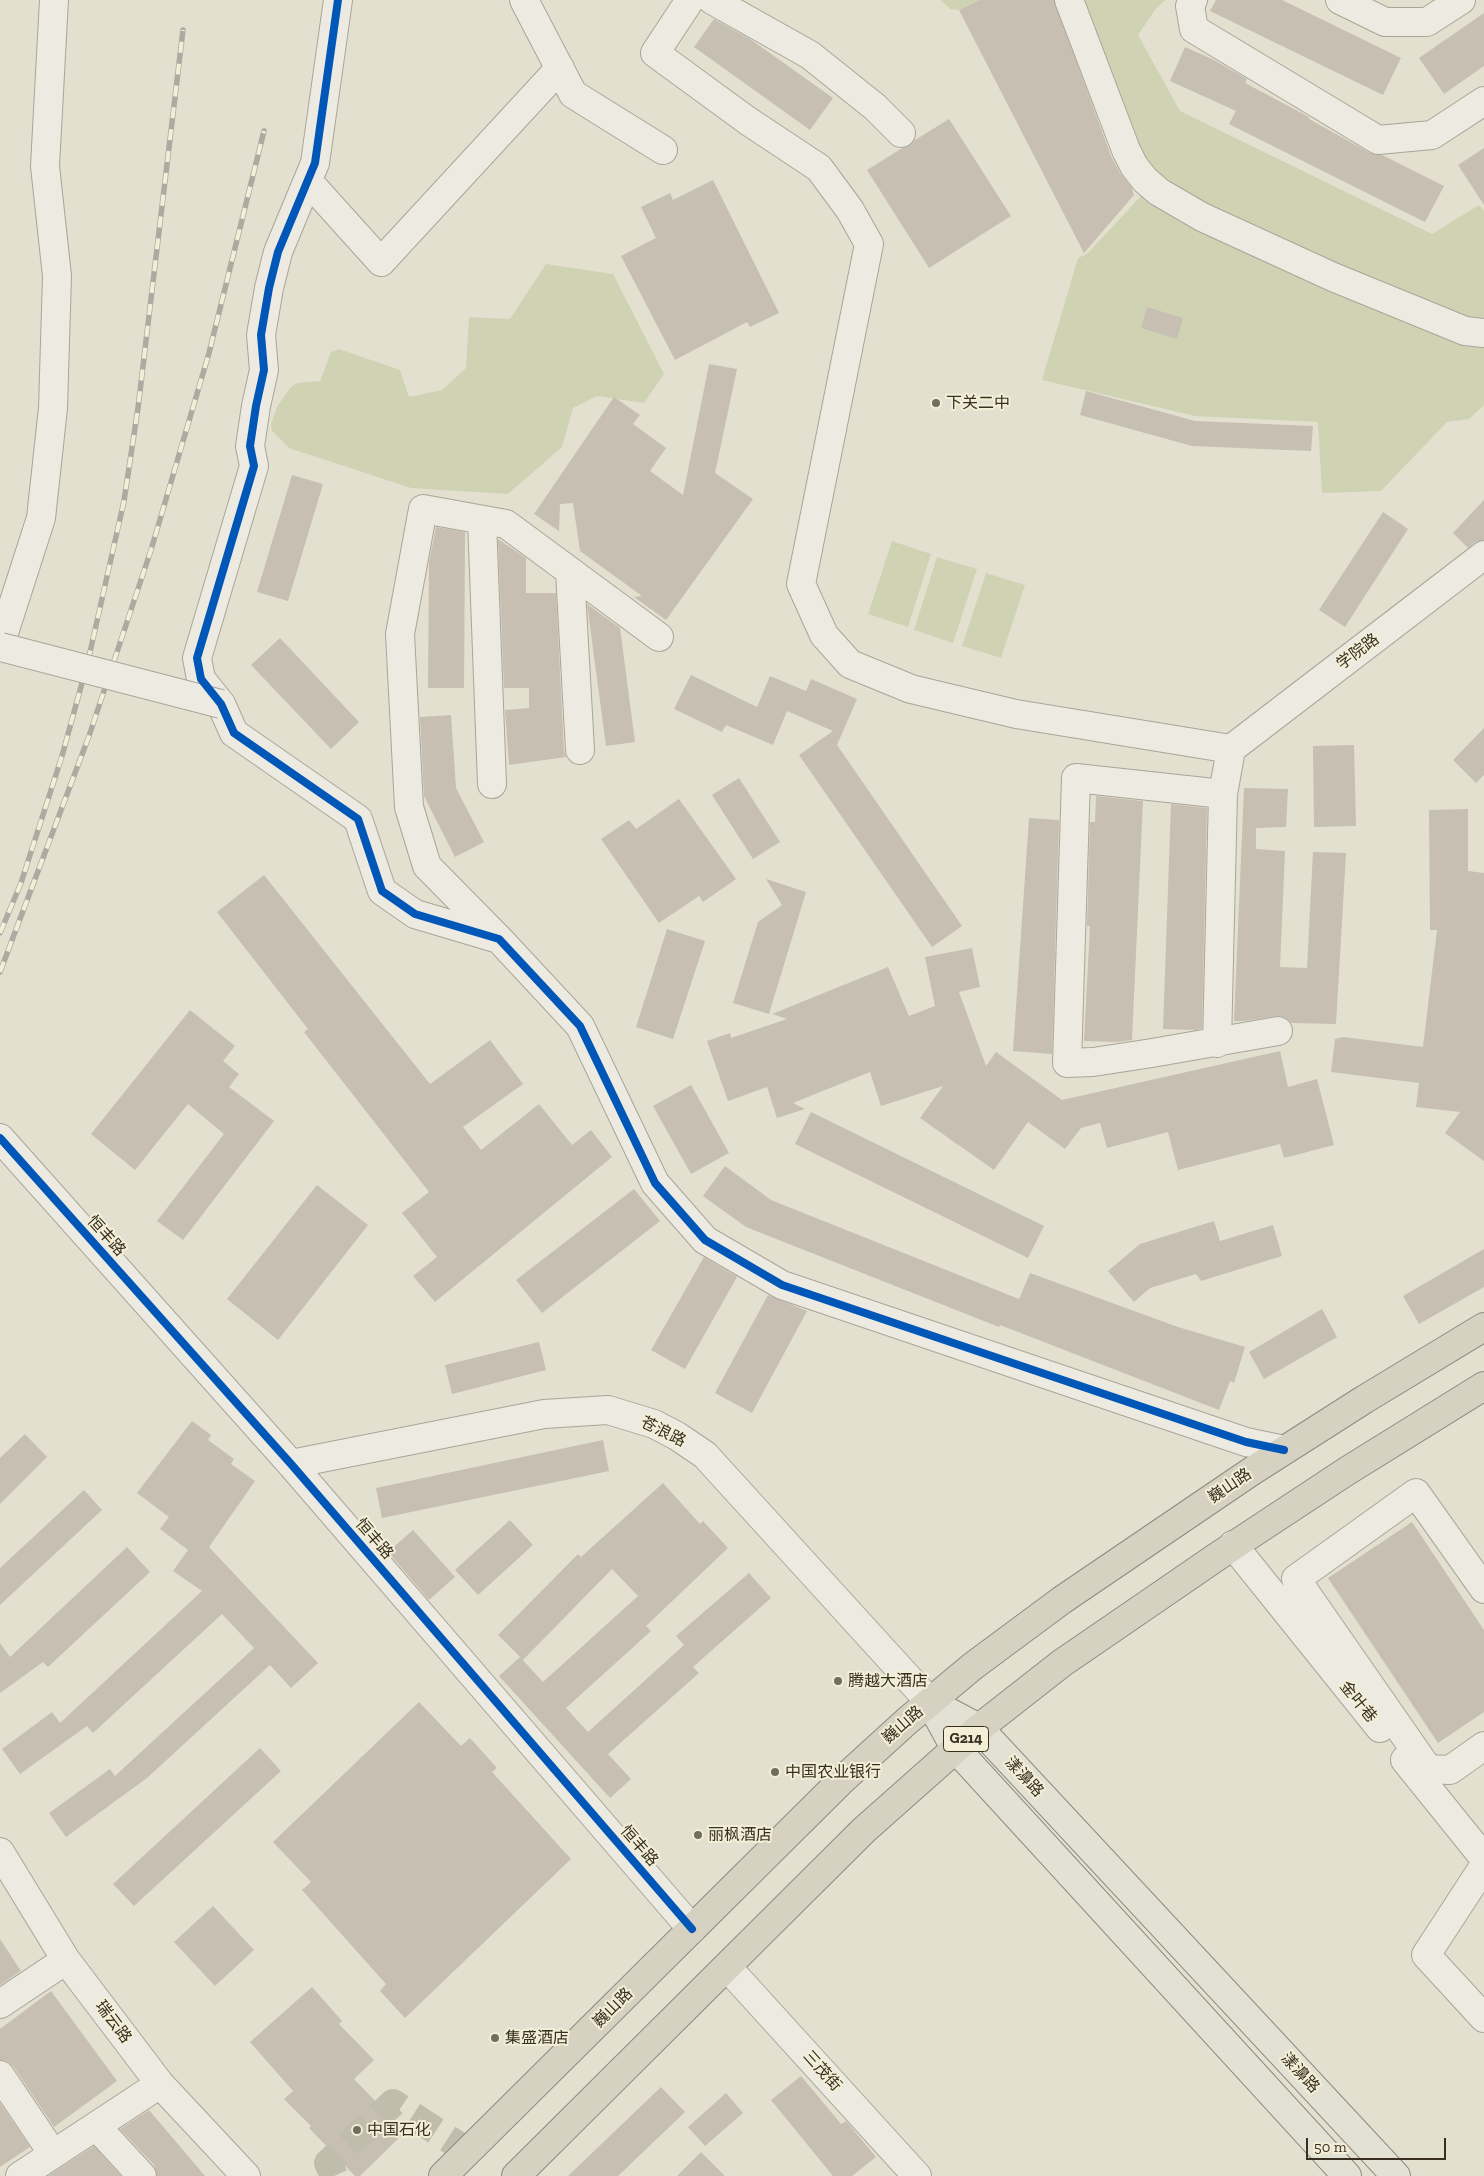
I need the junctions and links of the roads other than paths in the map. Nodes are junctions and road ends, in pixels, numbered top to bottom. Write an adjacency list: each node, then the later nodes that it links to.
1 (54, 0): 20 (street, bridge)
2 (338, 0): 14 (street)
3 (524, 0): 10 (street)
4 (690, 0): 21 (street)
5 (712, 0): 12 (street)
6 (1069, 0): 15 (street)
7 (1193, 0): 11 (street)
8 (1340, 0): 9 (street)
9 (1461, 0)
10 (560, 68): 13 (street); 14 (street)
11 (1484, 101)
12 (901, 133)
13 (663, 150)
14 (308, 181): 20 (street)
15 (1484, 333)
16 (482, 520): 18 (street); 23 (street); 25 (street)
17 (1484, 555): 21 (street, 学院路)
18 (570, 572): 19 (street); 22 (street)
19 (659, 637)
20 (221, 704): 25 (street)
21 (1231, 749): 24 (street)
22 (580, 750)
23 (492, 784)
24 (1223, 794): 27 (street); 27 (street)
25 (499, 939): 31 (street)
26 (1278, 1031): 27 (street)
27 (1217, 1043)
28 (0, 1138): 32 (street, 恒丰路)
29 (1484, 1327): 31 (highway, 巍山路)
30 (1484, 1386): 33 (highway, G214)
31 (1284, 1450): 35 (highway, 巍山路)
32 (291, 1464): 35 (street, 苍浪路); 42 (street, 恒丰路)
33 (1233, 1546): 36 (highway, G214); 40 (street, 金叶巷)
34 (1484, 1590): 37 (street)
35 (930, 1702): 36 (main road, 漾濞路); 38 (main road, 漾濞路); 42 (highway, 巍山路)
36 (978, 1728): 38 (highway, G214); 58 (main road, 漾濞路)
37 (1484, 1746)
38 (955, 1748): 44 (highway, G214); 57 (main road, 漾濞路)
39 (0, 1852): 43 (street, 瑞云路)
40 (1484, 1858)
41 (1484, 1866): 46 (street)
42 (692, 1929): 54 (highway, 巍山路)
43 (66, 1960): 45 (street); 48 (street, 瑞云路)
44 (727, 1967): 55 (highway, G214); 56 (street, 三茂街)
45 (0, 2004)
46 (1484, 2018)
47 (0, 2075): 50 (street)
48 (160, 2084): 49 (street); 53 (street, 瑞云路)
49 (96, 2126): 50 (street); 52 (street)
50 (52, 2154): 51 (street)
51 (20, 2176)
52 (142, 2176)
53 (246, 2176)
54 (442, 2176)
55 (516, 2176)
56 (917, 2176)
57 (1347, 2176)
58 (1396, 2176)

